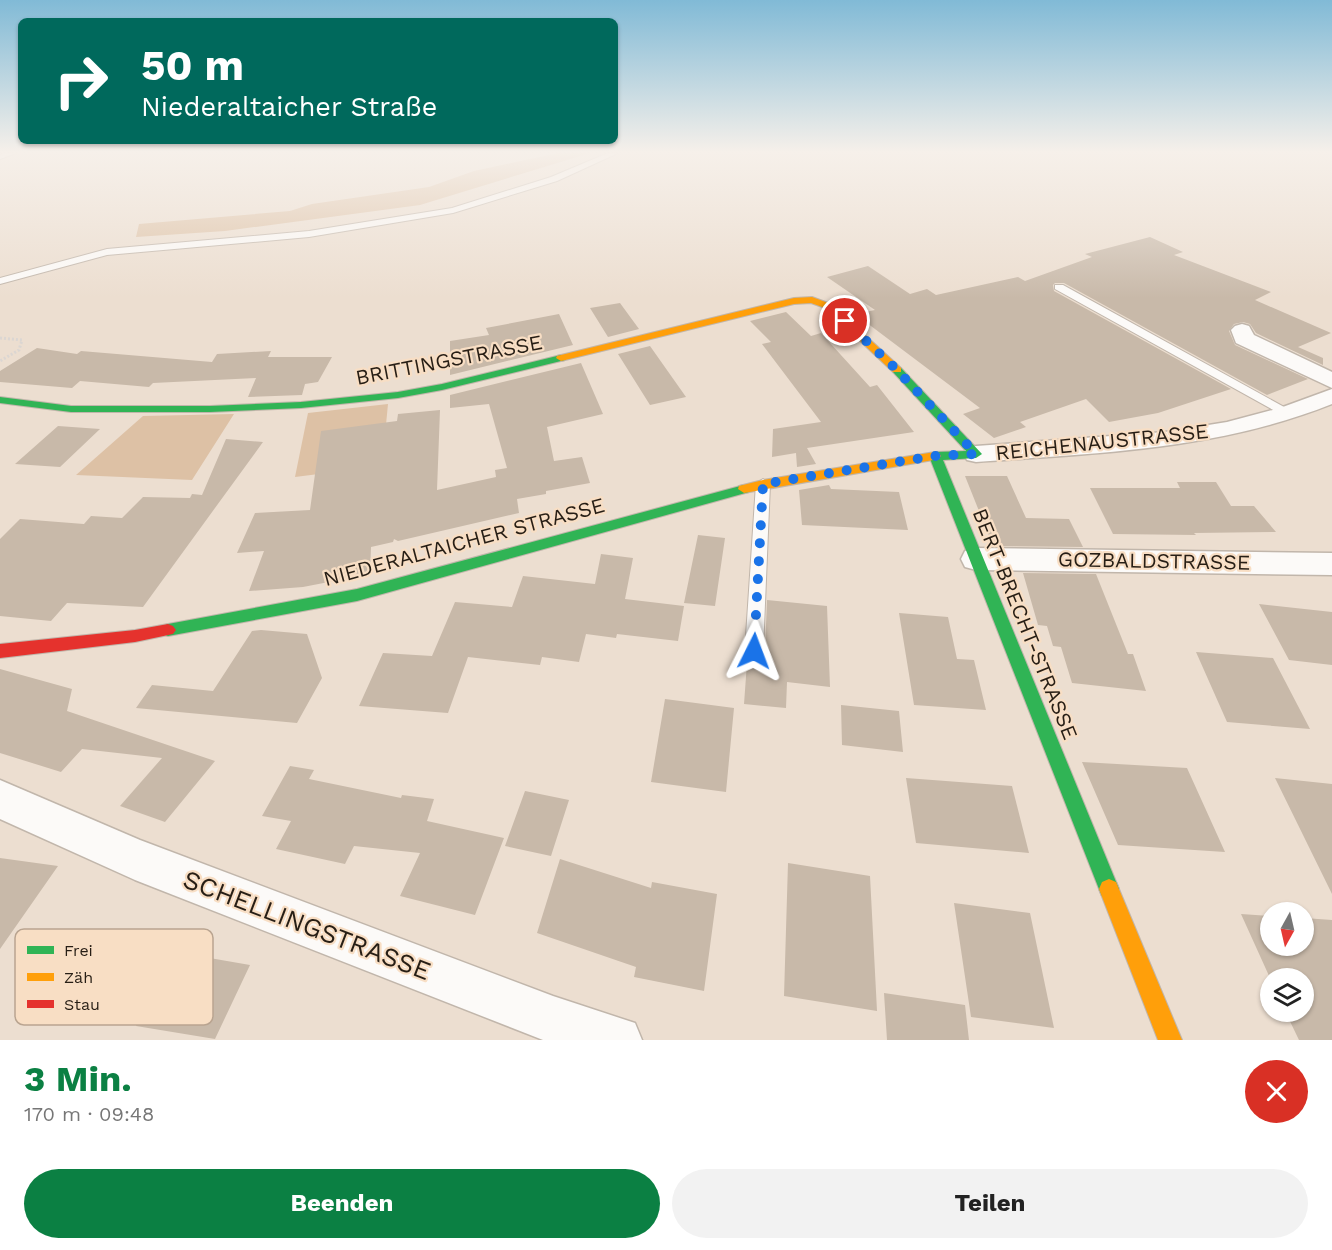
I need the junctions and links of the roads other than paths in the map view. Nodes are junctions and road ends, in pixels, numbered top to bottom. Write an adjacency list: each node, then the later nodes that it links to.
1 (482, 202): 2 (lane)
2 (0, 281)
3 (1059, 287): 8 (lane)
4 (1242, 330): 5 (street)
5 (1332, 381)
6 (1332, 396): 8 (street, REICHENAUSTRASSE)
7 (0, 400): 9 (street, BRITTINGSTRASSE)
8 (1289, 413): 9 (street, REICHENAUSTRASSE)
9 (976, 454): 10 (street)
10 (934, 456): 11 (street, NIEDERALTAICHER STRASSE); 12 (street, BERT-BRECHT-STRASSE)
11 (763, 484): 14 (street, NIEDERALTAICHER STRASSE); 15 (lane)
12 (976, 559): 13 (street, GOZBALDSTRASSE); 18 (street, BERT-BRECHT-STRASSE)
13 (1332, 564)
14 (0, 651)
15 (754, 651)
16 (0, 798): 17 (street, SCHELLINGSTRASSE)
17 (618, 1040)
18 (1170, 1040)

